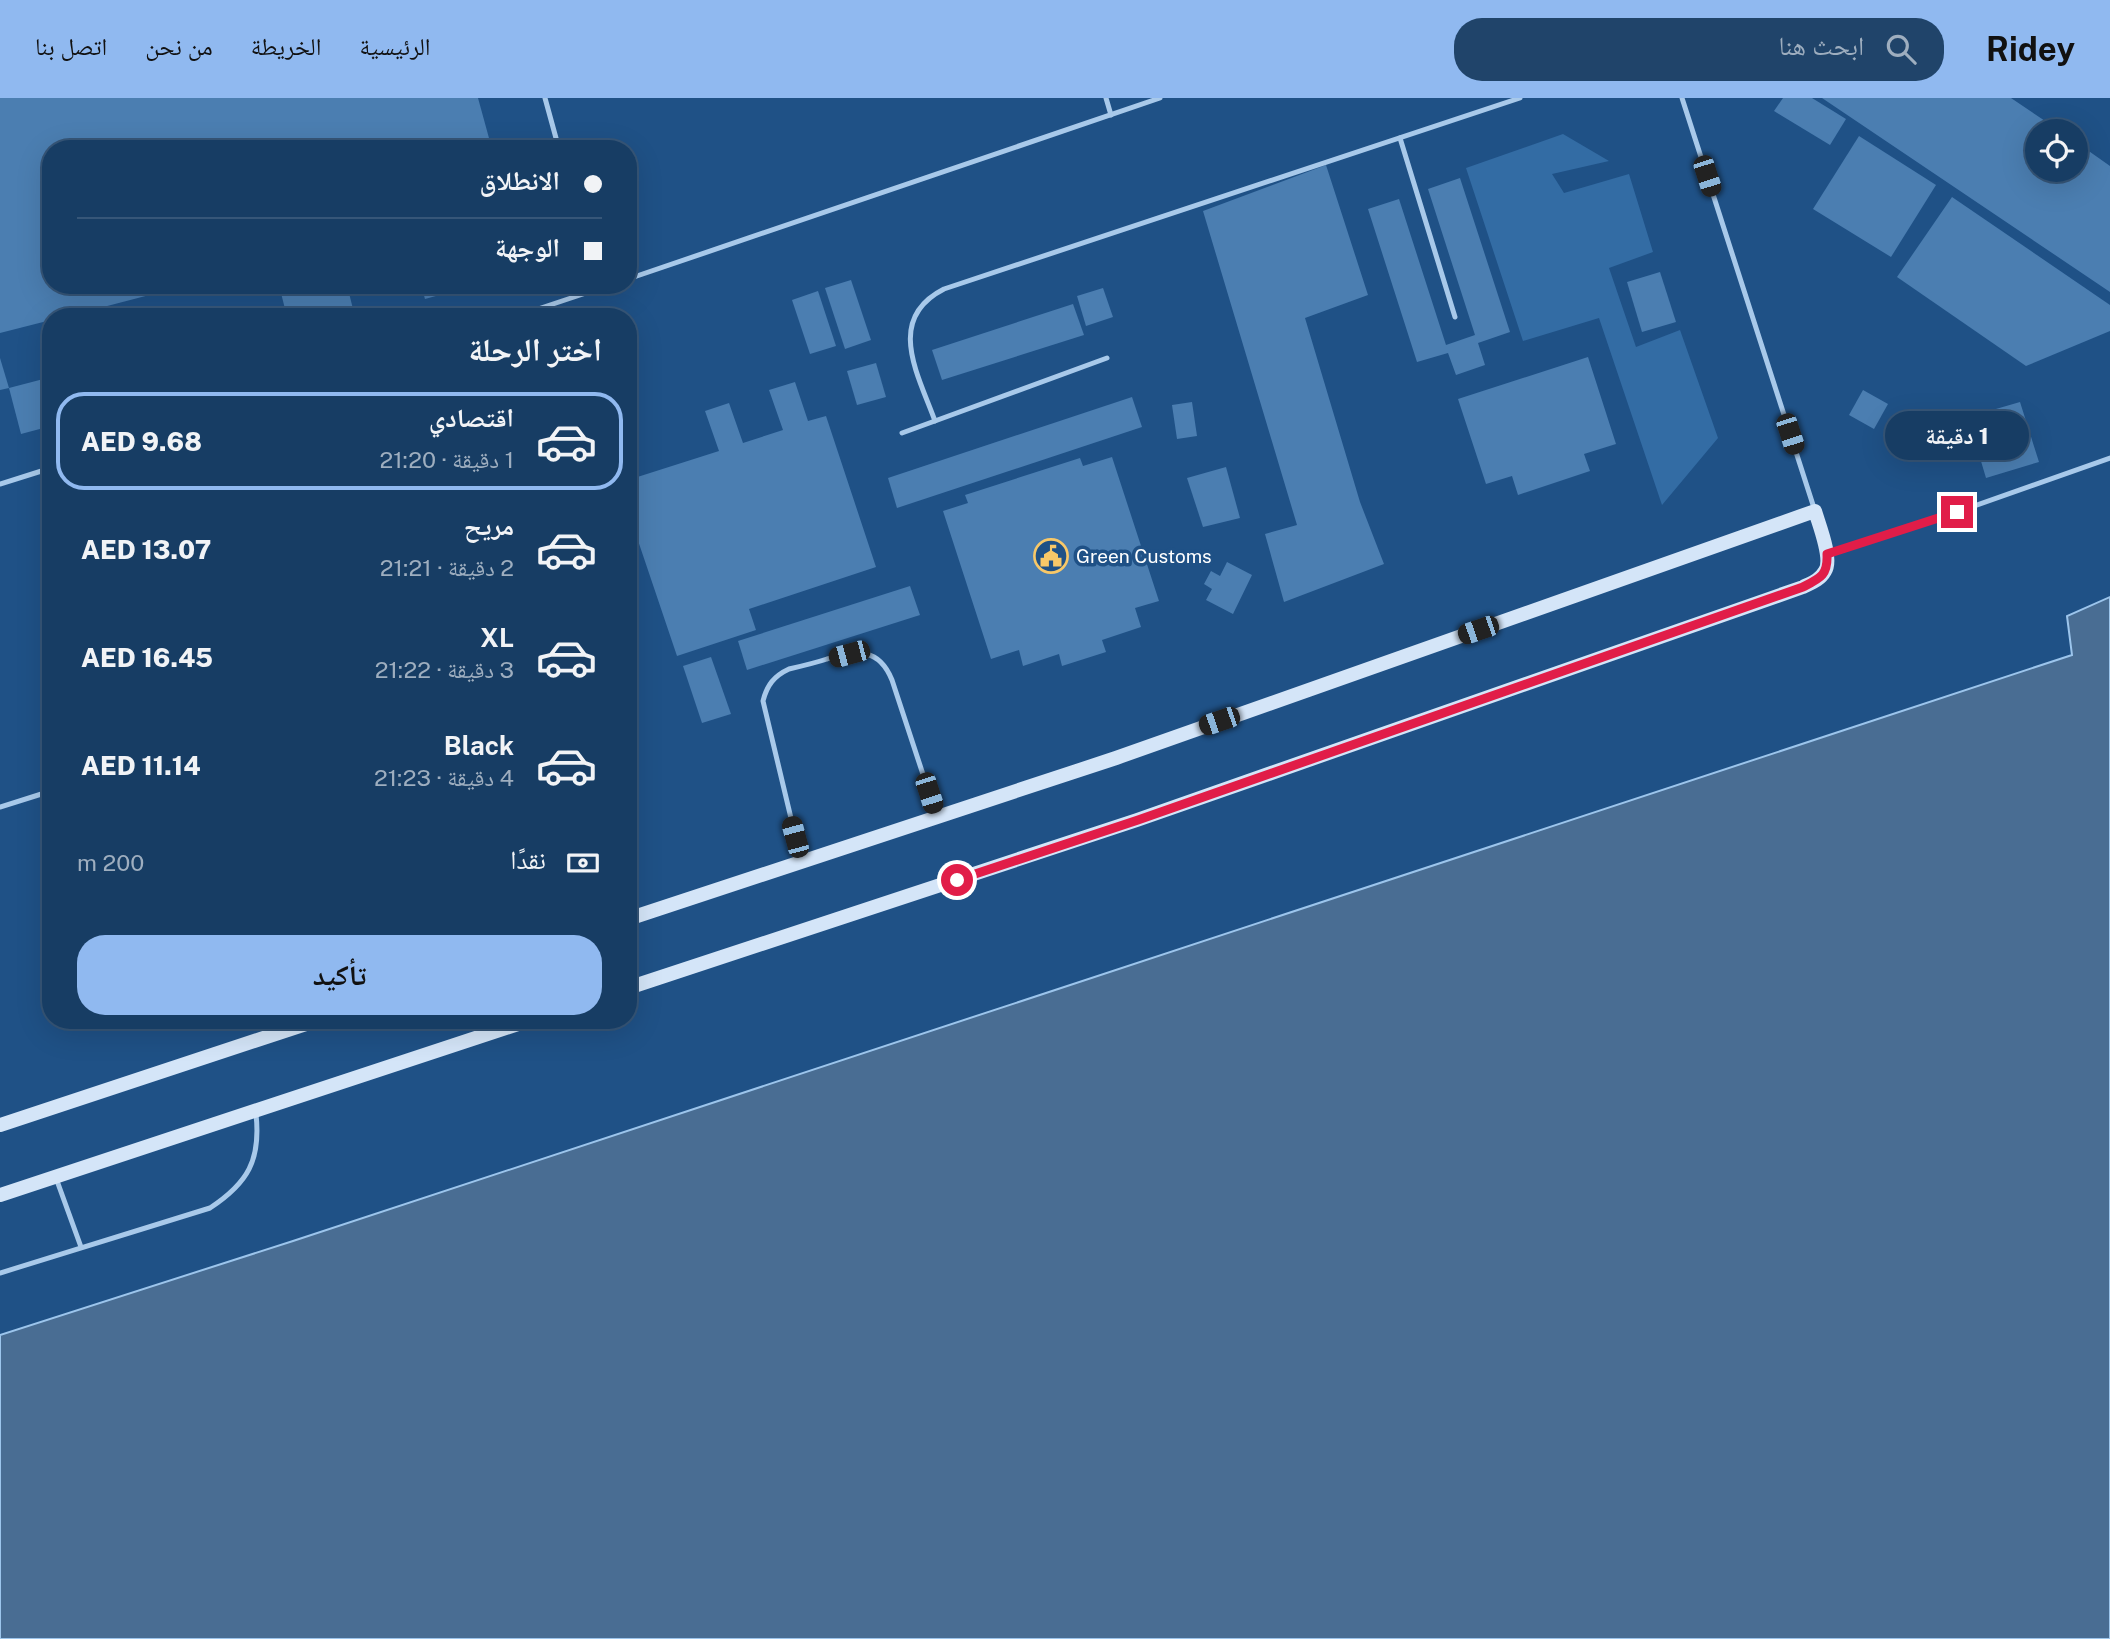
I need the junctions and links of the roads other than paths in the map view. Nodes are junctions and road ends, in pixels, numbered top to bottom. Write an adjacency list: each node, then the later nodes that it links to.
1 (545, 98): 8 (lane)
2 (1107, 98): 6 (lane)
3 (1160, 98): 6 (lane)
4 (1520, 98): 7 (lane)
5 (1682, 98): 19 (lane)
6 (1111, 115): 9 (lane)
7 (1400, 138): 12 (lane); 14 (lane)
8 (557, 140)
9 (637, 276)
10 (578, 294): 11 (lane)
11 (542, 308)
12 (1455, 317)
13 (1107, 358): 14 (lane)
14 (935, 421): 15 (lane)
15 (902, 433)
16 (2110, 458): 20 (lane)
17 (42, 471): 18 (lane)
18 (0, 484)
19 (1815, 511): 20 (street); 23 (street)
20 (1827, 554): 26 (street)
21 (42, 794): 22 (lane)
22 (0, 807)
23 (937, 817): 24 (street); 24 (lane)
24 (802, 862): 25 (street)
25 (637, 916)
26 (637, 985)
27 (291, 1029): 30 (street)
28 (503, 1029): 29 (street)
29 (256, 1111): 31 (street); 33 (lane)
30 (0, 1125)
31 (55, 1177): 32 (street); 33 (lane)
32 (0, 1195)
33 (81, 1247): 34 (lane)
34 (0, 1273)

